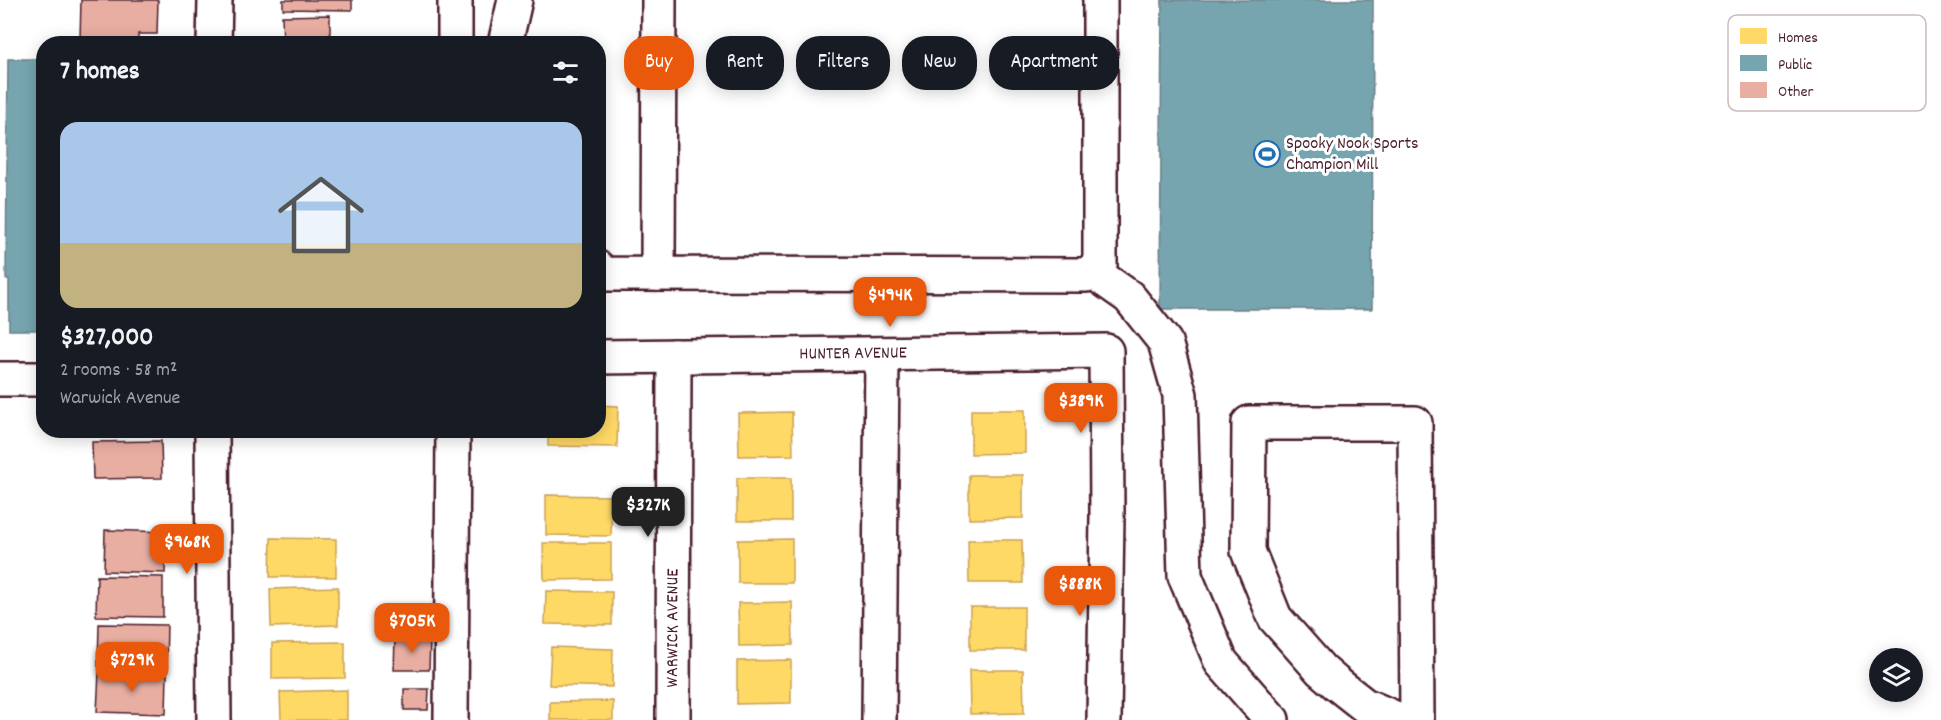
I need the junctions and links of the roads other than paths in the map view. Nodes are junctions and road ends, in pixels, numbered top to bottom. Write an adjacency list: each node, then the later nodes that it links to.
1 (215, 0): 7 (street)
2 (455, 0): 8 (street)
3 (497, 0): 9 (street)
4 (515, 0): 10 (street)
5 (659, 0): 13 (street)
6 (1100, 0): 11 (street)
7 (214, 36)
8 (455, 36)
9 (497, 36)
10 (507, 36)
11 (1092, 271): 13 (street); 26 (street)
12 (606, 274): 13 (street)
13 (658, 274)
14 (882, 354): 15 (street, HUNTER AVENUE); 24 (street); 25 (street, HUNTER AVENUE)
15 (674, 356): 16 (street, HUNTER AVENUE); 23 (street, WARWICK AVENUE)
16 (606, 357)
17 (0, 379): 18 (street)
18 (36, 380)
19 (212, 438): 21 (street)
20 (453, 438): 22 (street)
21 (214, 720)
22 (451, 720)
23 (673, 720)
24 (879, 720)
25 (1104, 720)
26 (1272, 720)
27 (1400, 720): 28 (street)
28 (1417, 720)

